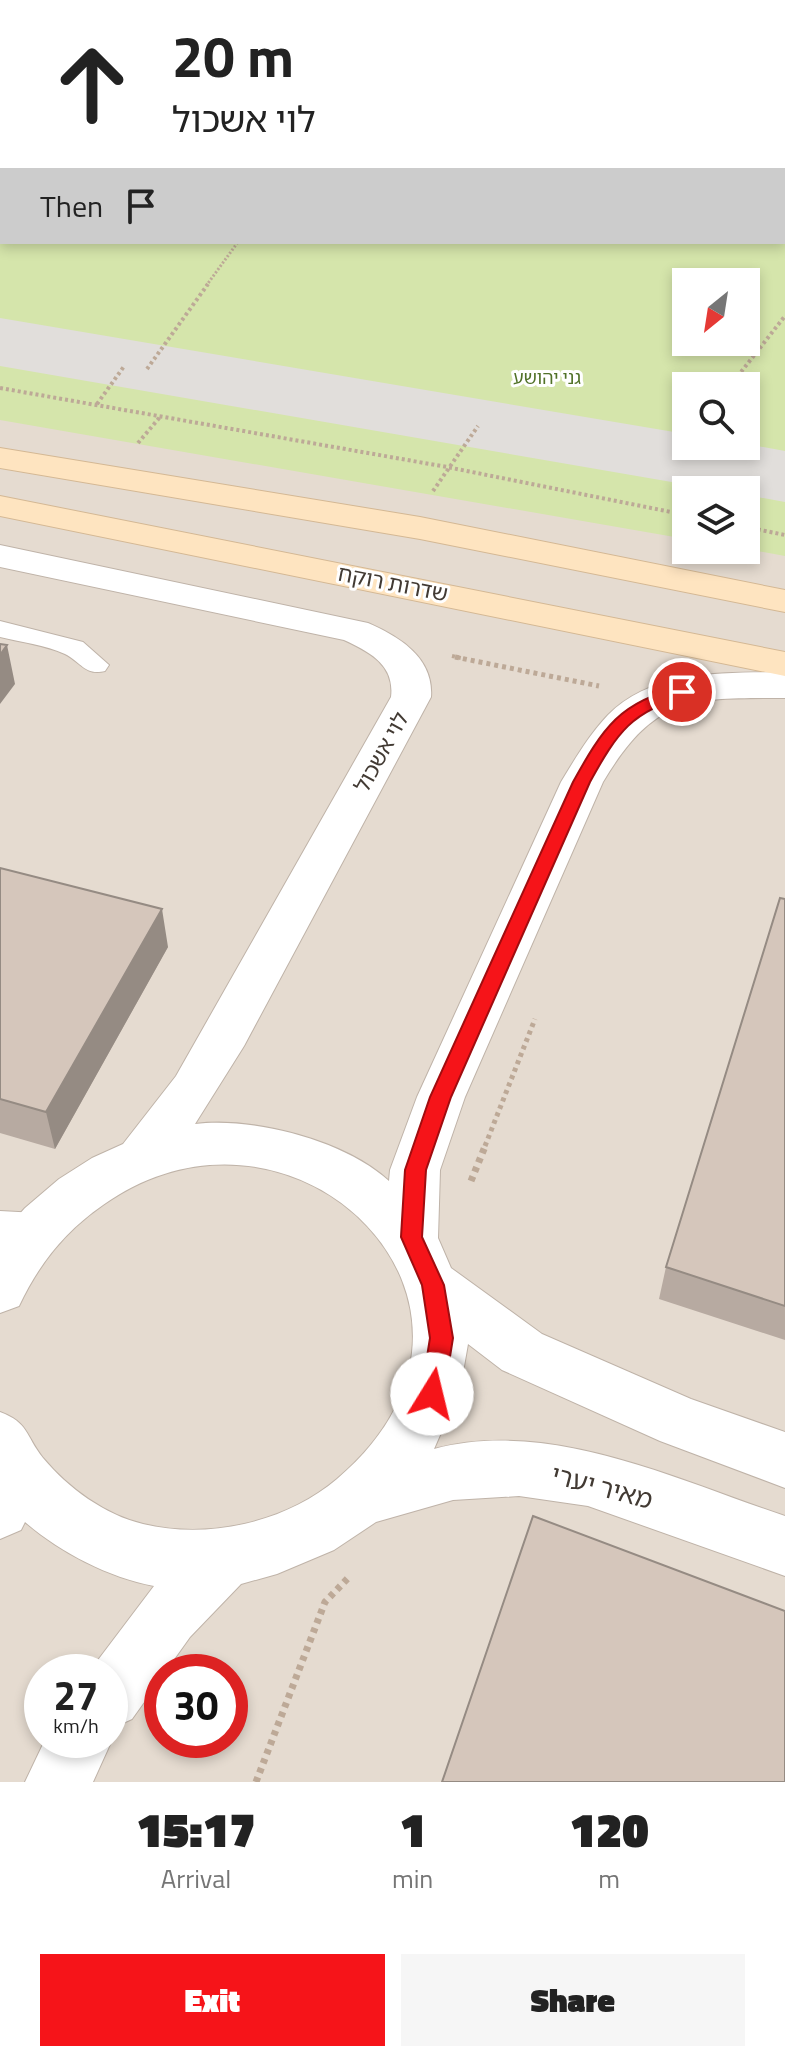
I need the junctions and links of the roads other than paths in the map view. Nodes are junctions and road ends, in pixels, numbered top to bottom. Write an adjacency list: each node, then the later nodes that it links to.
1 (0, 457): 5 (main road)
2 (0, 506): 7 (main road, שדרות רוקח)
3 (0, 532): 7 (main road)
4 (0, 556): 11 (street, לוי אשכול)
5 (785, 601)
6 (0, 629): 9 (lane)
7 (677, 640): 8 (main road, שדרות רוקח)
8 (785, 664)
9 (96, 665)
10 (785, 685): 13 (street)
11 (141, 1158): 12 (street); 13 (street)
12 (18, 1227): 14 (street)
13 (422, 1261): 15 (street); 17 (street)
14 (0, 1289)
15 (785, 1460)
16 (3, 1470): 19 (street)
17 (366, 1496): 18 (street, מאיר יערי); 19 (street)
18 (785, 1546)
19 (224, 1558): 20 (street)
20 (128, 1672)
21 (71, 1758): 22 (street)
22 (58, 1782)

